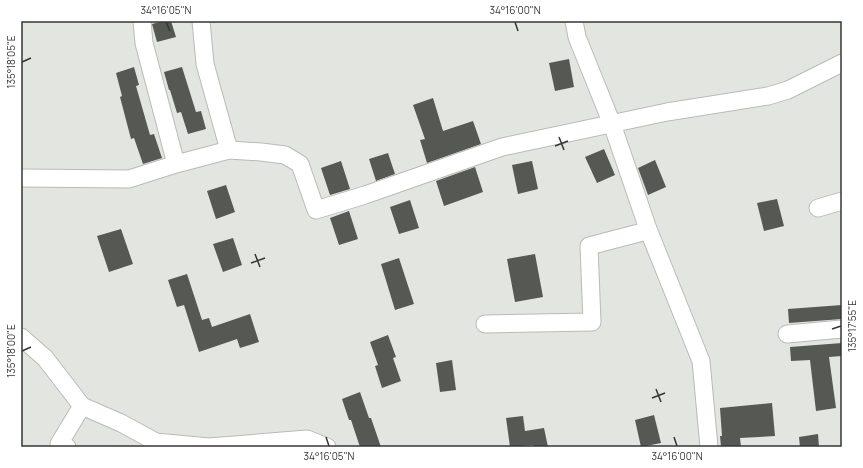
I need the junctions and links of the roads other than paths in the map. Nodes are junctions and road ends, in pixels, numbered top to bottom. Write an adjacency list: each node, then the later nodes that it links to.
1 (142, 21): 7 (street)
2 (201, 21): 6 (street)
3 (574, 21): 5 (street)
4 (842, 63): 5 (street)
5 (612, 124): 6 (street); 11 (street)
6 (229, 150): 7 (street)
7 (176, 164): 8 (street)
8 (21, 178)
9 (842, 201): 10 (street)
10 (818, 208)
11 (648, 229): 12 (street); 19 (street)
12 (485, 324)
13 (842, 329): 14 (street)
14 (787, 334)
15 (21, 337): 16 (street)
16 (82, 406): 17 (street); 18 (street)
17 (67, 447)
18 (327, 447)
19 (708, 447)

